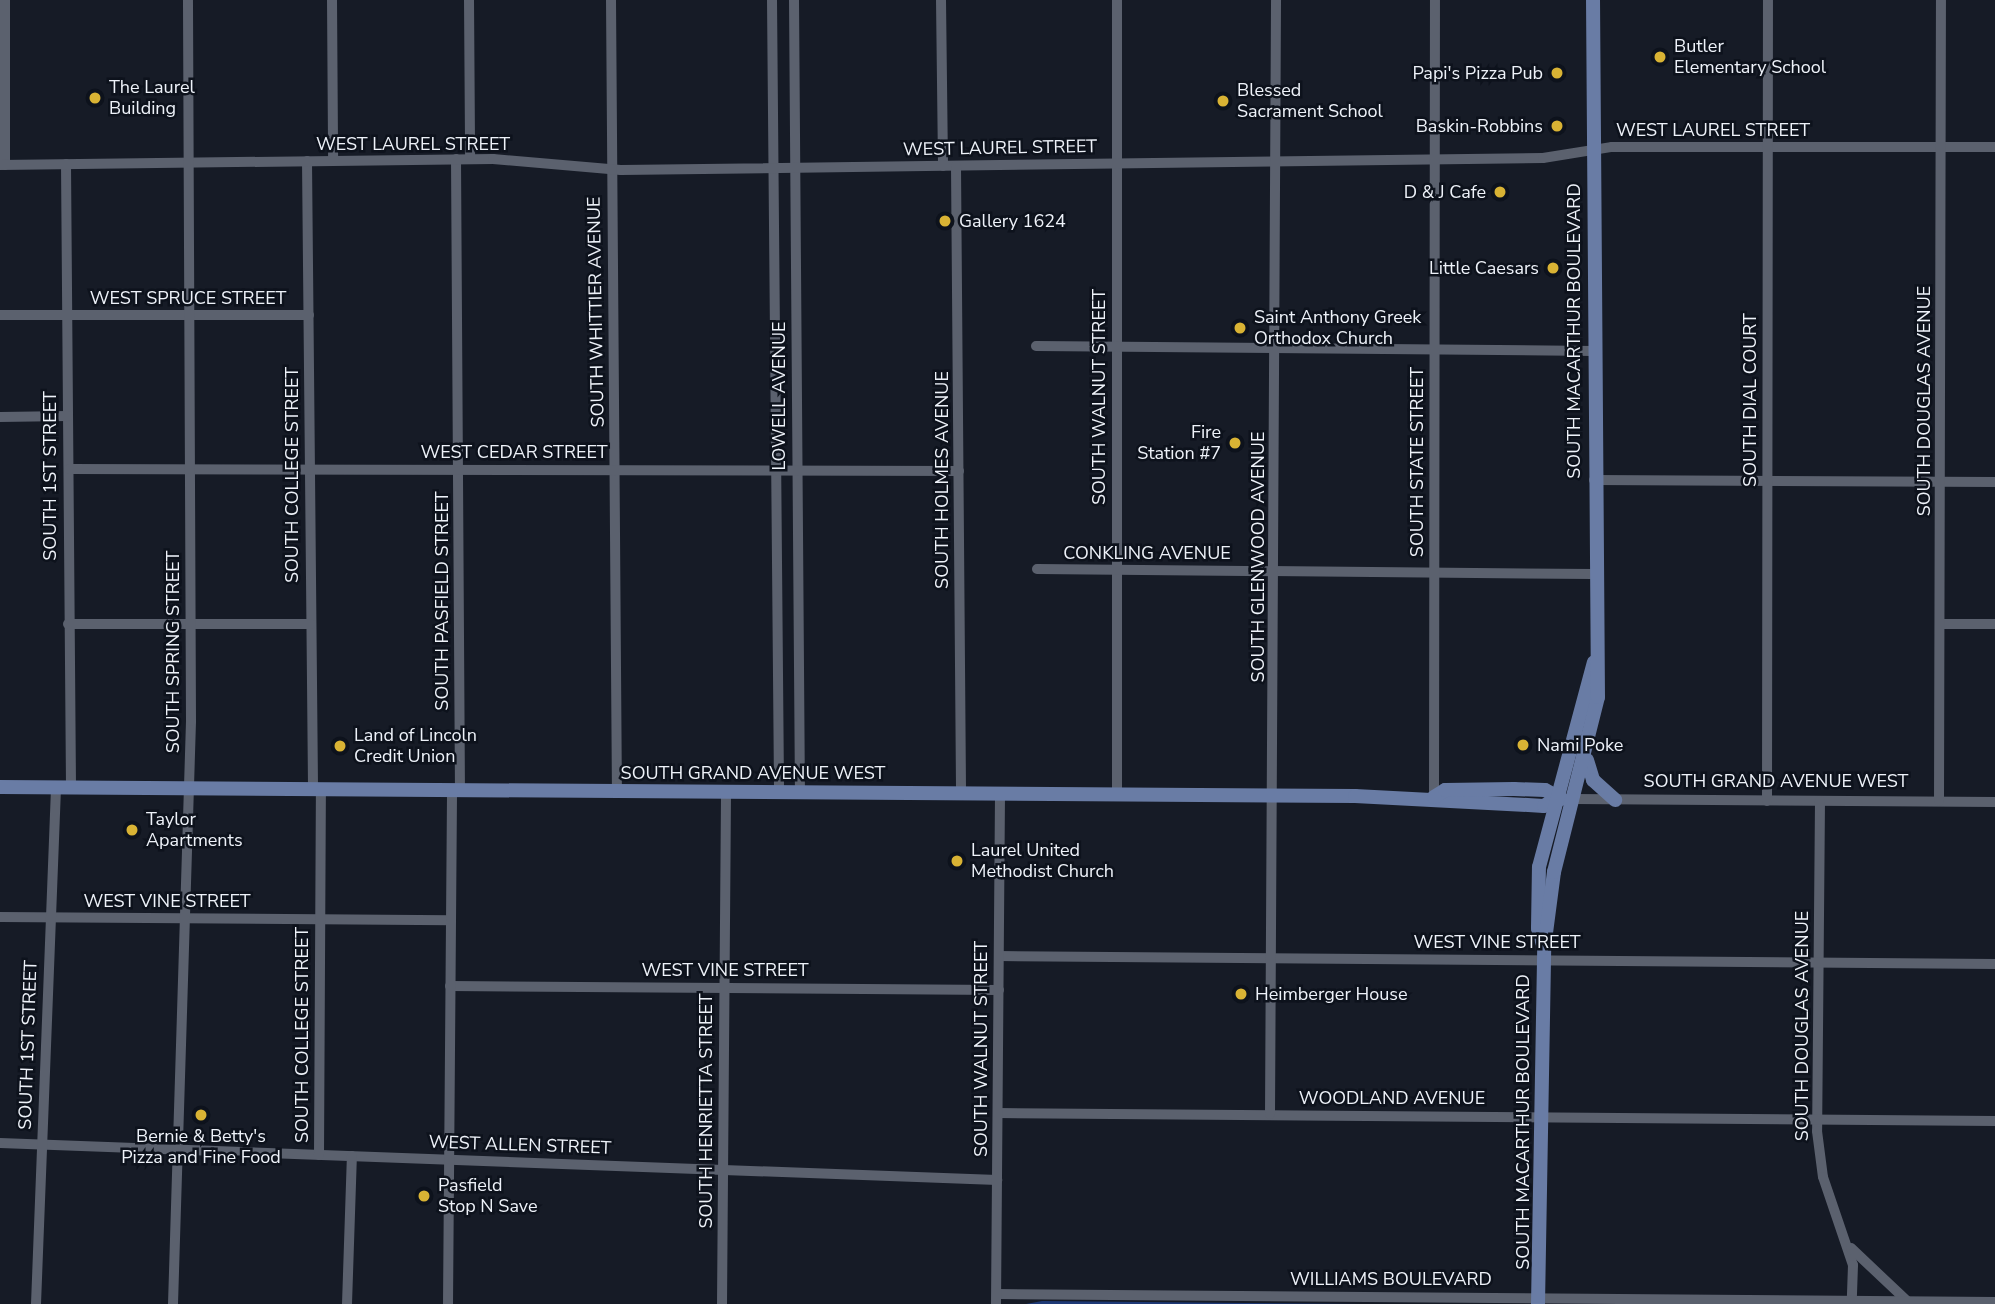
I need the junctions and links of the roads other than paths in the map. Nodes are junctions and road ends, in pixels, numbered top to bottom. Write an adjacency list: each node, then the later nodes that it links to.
1 (5, 0): 28 (street)
2 (188, 0): 24 (street, SOUTH SPRING STREET)
3 (332, 0): 21 (street)
4 (469, 0): 20 (street)
5 (611, 0): 33 (street, SOUTH WHITTIER AVENUE)
6 (772, 0): 32 (street, LOWELL AVENUE)
7 (794, 0): 31 (street, LOWELL AVENUE)
8 (941, 0): 29 (street)
9 (1117, 0): 27 (street, SOUTH WALNUT STREET)
10 (1276, 0): 25 (street, SOUTH GLENWOOD AVENUE)
11 (1435, 0): 22 (street, SOUTH STATE STREET)
12 (1593, 0): 18 (main road, SOUTH MACARTHUR BOULEVARD)
13 (1768, 0): 15 (street, SOUTH DIAL COURT)
14 (1941, 0): 16 (street, SOUTH DOUGLAS AVENUE)
15 (1767, 147): 16 (street, WEST LAUREL STREET); 18 (street, WEST LAUREL STREET); 54 (street, SOUTH DIAL COURT)
16 (1941, 148): 17 (street, WEST LAUREL STREET); 55 (street, SOUTH DOUGLAS AVENUE)
17 (1995, 148)
18 (1593, 153): 22 (street, WEST LAUREL STREET); 42 (main road, SOUTH MACARTHUR BOULEVARD)
19 (456, 159): 20 (street, WEST LAUREL STREET); 21 (street, WEST LAUREL STREET); 49 (street, SOUTH PASFIELD STREET)
20 (470, 159): 33 (street, WEST LAUREL STREET)
21 (333, 160): 23 (street, WEST LAUREL STREET)
22 (1434, 160): 25 (street, WEST LAUREL STREET); 41 (street, SOUTH STATE STREET)
23 (307, 161): 24 (street, WEST LAUREL STREET); 35 (street, SOUTH COLLEGE STREET)
24 (187, 162): 26 (street, WEST LAUREL STREET); 37 (street, SOUTH SPRING STREET)
25 (1276, 163): 27 (street, WEST LAUREL STREET); 40 (street, SOUTH GLENWOOD AVENUE)
26 (66, 164): 28 (street, WEST LAUREL STREET); 36 (street, SOUTH 1ST STREET)
27 (1117, 164): 30 (street, WEST LAUREL STREET); 39 (street, SOUTH WALNUT STREET)
28 (3, 165)
29 (943, 166): 30 (street, WEST LAUREL STREET); 31 (street, WEST LAUREL STREET)
30 (956, 166): 52 (street, SOUTH HOLMES AVENUE)
31 (795, 167): 32 (street, WEST LAUREL STREET); 51 (street, LOWELL AVENUE)
32 (774, 168): 33 (street, WEST LAUREL STREET); 50 (street, LOWELL AVENUE)
33 (612, 170): 48 (street, SOUTH WHITTIER AVENUE)
34 (0, 315): 36 (street, WEST SPRUCE STREET)
35 (309, 315): 37 (street, WEST SPRUCE STREET); 45 (street, SOUTH COLLEGE STREET)
36 (67, 316): 37 (street, WEST SPRUCE STREET); 43 (street, SOUTH 1ST STREET)
37 (188, 316): 47 (street, SOUTH SPRING STREET)
38 (1036, 346): 39 (street)
39 (1117, 347): 40 (street); 58 (street, SOUTH WALNUT STREET)
40 (1276, 349): 41 (street); 59 (street, SOUTH GLENWOOD AVENUE)
41 (1434, 351): 42 (street); 60 (street, SOUTH STATE STREET)
42 (1594, 351): 53 (main road, SOUTH MACARTHUR BOULEVARD)
43 (68, 416): 44 (street); 46 (street, SOUTH 1ST STREET)
44 (0, 417)
45 (310, 468): 47 (street, WEST CEDAR STREET); 49 (street, WEST CEDAR STREET); 64 (street, SOUTH COLLEGE STREET)
46 (69, 469): 47 (street, WEST CEDAR STREET); 62 (street, SOUTH 1ST STREET)
47 (190, 469): 63 (street, SOUTH SPRING STREET)
48 (615, 469): 49 (street, WEST CEDAR STREET); 50 (street, WEST CEDAR STREET); 74 (street, SOUTH WHITTIER AVENUE)
49 (458, 470): 73 (street, SOUTH PASFIELD STREET)
50 (776, 470): 51 (street, WEST CEDAR STREET); 76 (street, LOWELL AVENUE)
51 (797, 471): 52 (street, WEST CEDAR STREET); 77 (street, LOWELL AVENUE)
52 (959, 471): 78 (street, SOUTH HOLMES AVENUE)
53 (1594, 480): 54 (street); 61 (main road, SOUTH MACARTHUR BOULEVARD)
54 (1767, 481): 55 (street); 86 (street, SOUTH DIAL COURT)
55 (1941, 482): 56 (street); 65 (street, SOUTH DOUGLAS AVENUE)
56 (1995, 482)
57 (1037, 569): 58 (street, CONKLING AVENUE)
58 (1116, 570): 59 (street, CONKLING AVENUE); 80 (street, SOUTH WALNUT STREET)
59 (1276, 571): 60 (street, CONKLING AVENUE); 81 (street, SOUTH GLENWOOD AVENUE)
60 (1434, 572): 61 (street, CONKLING AVENUE); 82 (street, SOUTH STATE STREET)
61 (1593, 573): 67 (main road, SOUTH MACARTHUR BOULEVARD)
62 (68, 624): 63 (street); 70 (street, SOUTH 1ST STREET)
63 (191, 624): 64 (street); 71 (street, SOUTH SPRING STREET)
64 (311, 624): 72 (street, SOUTH COLLEGE STREET)
65 (1941, 624): 66 (street); 88 (street, SOUTH DOUGLAS AVENUE)
66 (1995, 624)
67 (1594, 662): 68 (main road, SOUTH MACARTHUR BOULEVARD); 83 (main road, SOUTH MACARTHUR BOULEVARD)
68 (1587, 758): 84 (main road, SOUTH MACARTHUR BOULEVARD); 85 (main road)
69 (0, 787): 70 (main road, SOUTH GRAND AVENUE WEST)
70 (64, 788): 71 (main road, SOUTH GRAND AVENUE WEST); 93 (street, SOUTH 1ST STREET)
71 (190, 788): 72 (main road, SOUTH GRAND AVENUE WEST); 94 (street, SOUTH SPRING STREET)
72 (317, 789): 73 (main road, SOUTH GRAND AVENUE WEST); 95 (street, SOUTH COLLEGE STREET)
73 (456, 790): 74 (main road, SOUTH GRAND AVENUE WEST); 96 (street, SOUTH PASFIELD STREET)
74 (617, 791): 75 (main road, SOUTH GRAND AVENUE WEST)
75 (726, 792): 76 (main road, SOUTH GRAND AVENUE WEST); 103 (street, SOUTH HENRIETTA STREET)
76 (779, 792): 77 (main road, SOUTH GRAND AVENUE WEST)
77 (800, 792): 78 (main road, SOUTH GRAND AVENUE WEST)
78 (961, 793): 79 (main road, SOUTH GRAND AVENUE WEST)
79 (1000, 794): 80 (main road, SOUTH GRAND AVENUE WEST); 98 (street, SOUTH WALNUT STREET)
80 (1117, 794): 81 (main road, SOUTH GRAND AVENUE WEST)
81 (1275, 796): 82 (main road, SOUTH GRAND AVENUE WEST); 99 (street, SOUTH GLENWOOD AVENUE)
82 (1434, 797): 83 (main road, SOUTH GRAND AVENUE WEST); 90 (main road, SOUTH GRAND AVENUE WEST)
83 (1557, 798): 84 (main road, SOUTH GRAND AVENUE WEST); 90 (main road, SOUTH GRAND AVENUE WEST); 91 (main road, SOUTH MACARTHUR BOULEVARD)
84 (1574, 799): 85 (street, SOUTH GRAND AVENUE WEST); 97 (main road, SOUTH MACARTHUR BOULEVARD)
85 (1615, 800): 86 (street, SOUTH GRAND AVENUE WEST)
86 (1767, 801): 87 (street, SOUTH GRAND AVENUE WEST)
87 (1820, 801): 88 (street, SOUTH GRAND AVENUE WEST); 100 (street, SOUTH DOUGLAS AVENUE)
88 (1939, 801): 89 (street, SOUTH GRAND AVENUE WEST)
89 (1995, 802)
90 (1502, 805): 91 (main road)
91 (1545, 843): 97 (main road, SOUTH MACARTHUR BOULEVARD)
92 (0, 917): 93 (street, WEST VINE STREET)
93 (51, 917): 94 (street, WEST VINE STREET); 111 (street, SOUTH 1ST STREET)
94 (188, 918): 95 (street, WEST VINE STREET); 112 (street, SOUTH SPRING STREET)
95 (320, 920): 96 (street, WEST VINE STREET); 113 (street, SOUTH COLLEGE STREET)
96 (451, 920): 102 (street, SOUTH PASFIELD STREET)
97 (1544, 954): 99 (street, WEST VINE STREET); 100 (street, WEST VINE STREET); 107 (main road, SOUTH MACARTHUR BOULEVARD)
98 (999, 956): 99 (street, WEST VINE STREET); 104 (street, SOUTH WALNUT STREET)
99 (1272, 957): 106 (street, SOUTH GLENWOOD AVENUE)
100 (1819, 962): 101 (street, WEST VINE STREET); 108 (street, SOUTH DOUGLAS AVENUE)
101 (1995, 964)
102 (450, 986): 103 (street, WEST VINE STREET); 115 (street, SOUTH PASFIELD STREET)
103 (724, 987): 104 (street, WEST VINE STREET); 116 (street, SOUTH HENRIETTA STREET)
104 (999, 990): 105 (street, SOUTH WALNUT STREET)
105 (998, 1113): 106 (street, WOODLAND AVENUE); 117 (street, SOUTH WALNUT STREET)
106 (1270, 1115): 107 (street, WOODLAND AVENUE)
107 (1543, 1116): 108 (street, WOODLAND AVENUE); 122 (main road, SOUTH MACARTHUR BOULEVARD)
108 (1817, 1119): 109 (street, WOODLAND AVENUE); 118 (street, SOUTH DOUGLAS AVENUE)
109 (1995, 1121)
110 (0, 1143): 111 (street, WEST ALLEN STREET)
111 (42, 1144): 112 (street, WEST ALLEN STREET); 124 (street, SOUTH 1ST STREET)
112 (178, 1150): 113 (street, WEST ALLEN STREET); 125 (street, SOUTH SPRING STREET)
113 (319, 1155): 114 (street, WEST ALLEN STREET)
114 (352, 1156): 115 (street, WEST ALLEN STREET); 126 (street)
115 (449, 1159): 116 (street, WEST ALLEN STREET); 127 (street, SOUTH PASFIELD STREET)
116 (723, 1170): 117 (street, WEST ALLEN STREET); 128 (street, SOUTH HENRIETTA STREET)
117 (998, 1180): 119 (street, SOUTH WALNUT STREET)
118 (1849, 1246): 120 (street, SOUTH DOUGLAS AVENUE); 121 (street, SOUTH DOUGLAS AVENUE)
119 (997, 1299): 122 (street, WILLIAMS BOULEVARD)
120 (1852, 1300): 121 (street, WILLIAMS BOULEVARD); 122 (street, WILLIAMS BOULEVARD)
121 (1906, 1300): 123 (street, WILLIAMS BOULEVARD)
122 (1542, 1302)
123 (1995, 1302)
124 (36, 1304)
125 (173, 1304)
126 (347, 1304)
127 (448, 1304)
128 (722, 1304)

